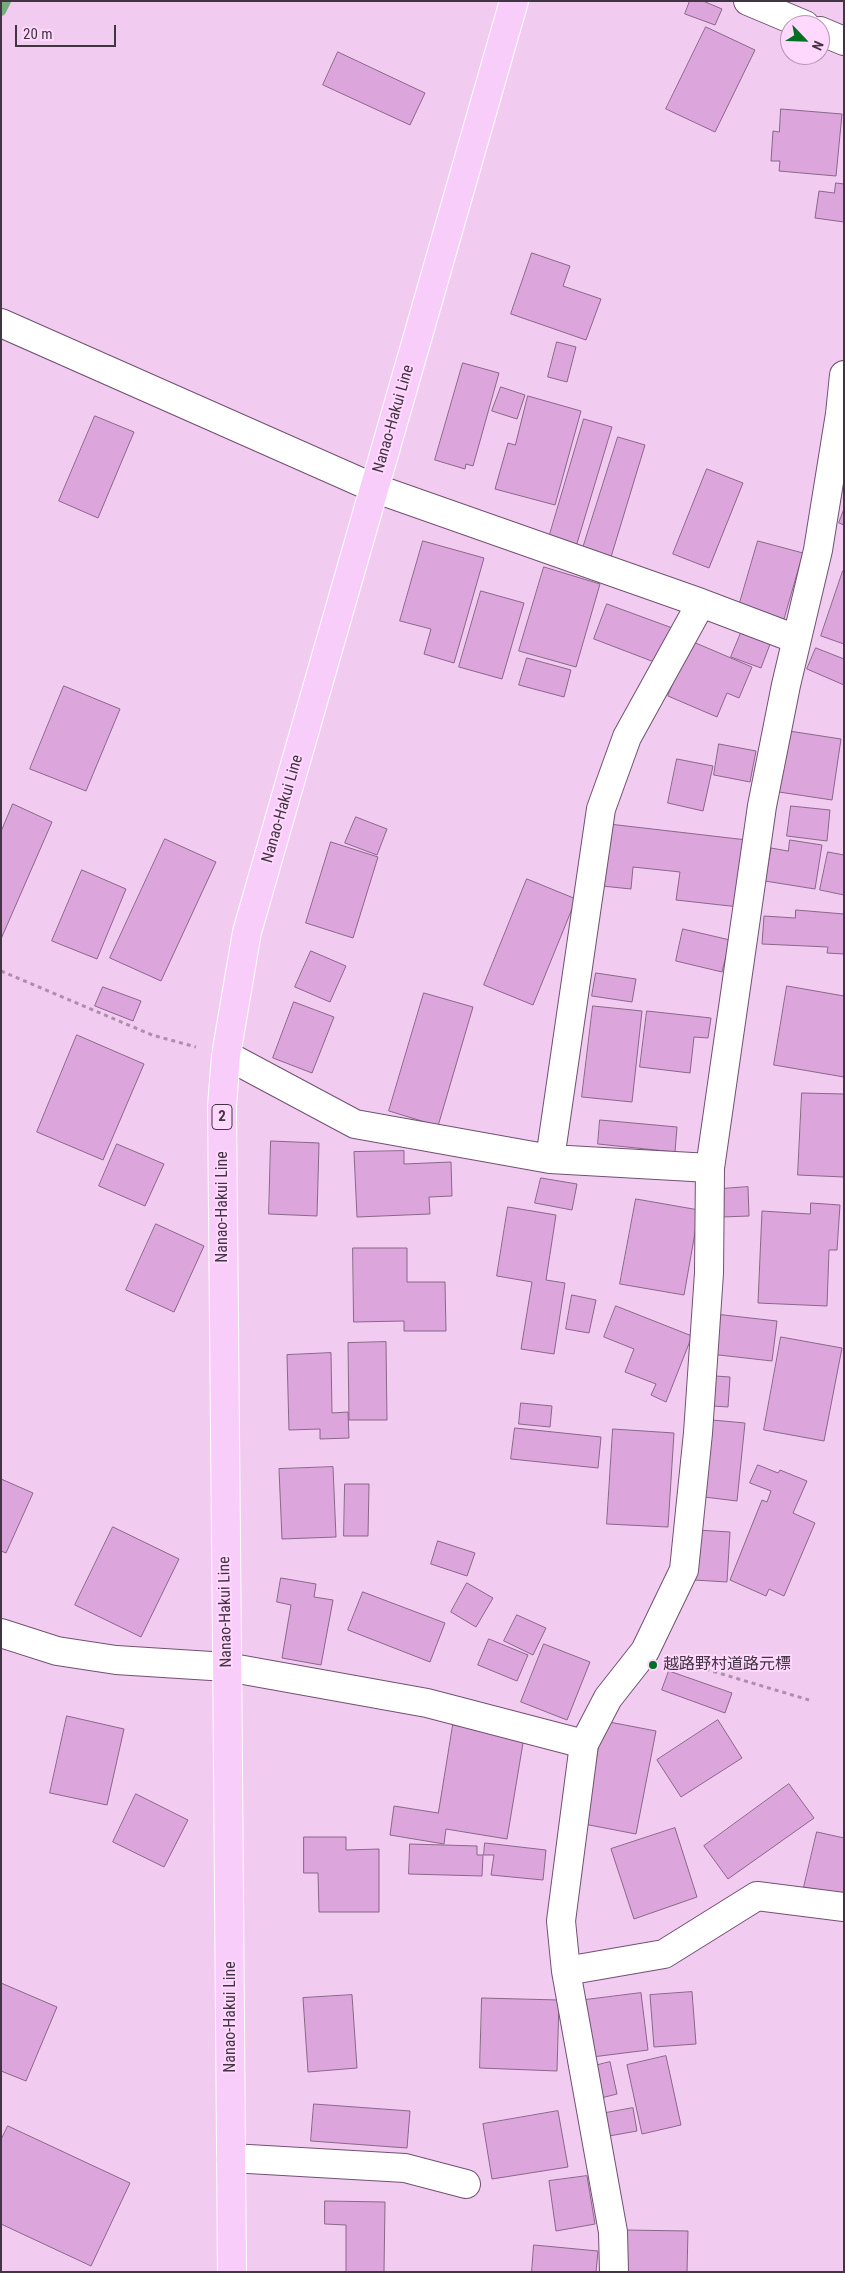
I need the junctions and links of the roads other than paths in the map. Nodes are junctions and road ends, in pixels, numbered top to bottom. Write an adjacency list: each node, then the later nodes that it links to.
1 (514, 1): 8 (main road, Nanao-Hakui Line / 2)
2 (748, 1): 3 (street)
3 (781, 15)
4 (830, 35): 5 (street)
5 (844, 41)
6 (1, 323): 8 (street)
7 (844, 375): 10 (street)
8 (374, 488): 9 (street); 11 (main road, Nanao-Hakui Line / 2)
9 (701, 603): 10 (street); 12 (street)
10 (796, 639): 13 (street)
11 (226, 1055): 12 (street); 15 (main road, Nanao-Hakui Line / 2)
12 (550, 1159): 13 (street)
13 (710, 1168): 16 (street)
14 (1, 1633): 15 (street)
15 (227, 1667): 16 (street); 19 (main road, Nanao-Hakui Line / 2)
16 (584, 1744): 18 (street)
17 (844, 1907): 18 (street)
18 (566, 1971): 22 (street)
19 (232, 2158): 20 (street); 21 (main road, Nanao-Hakui Line / 2)
20 (466, 2184)
21 (232, 2272)
22 (614, 2272)

